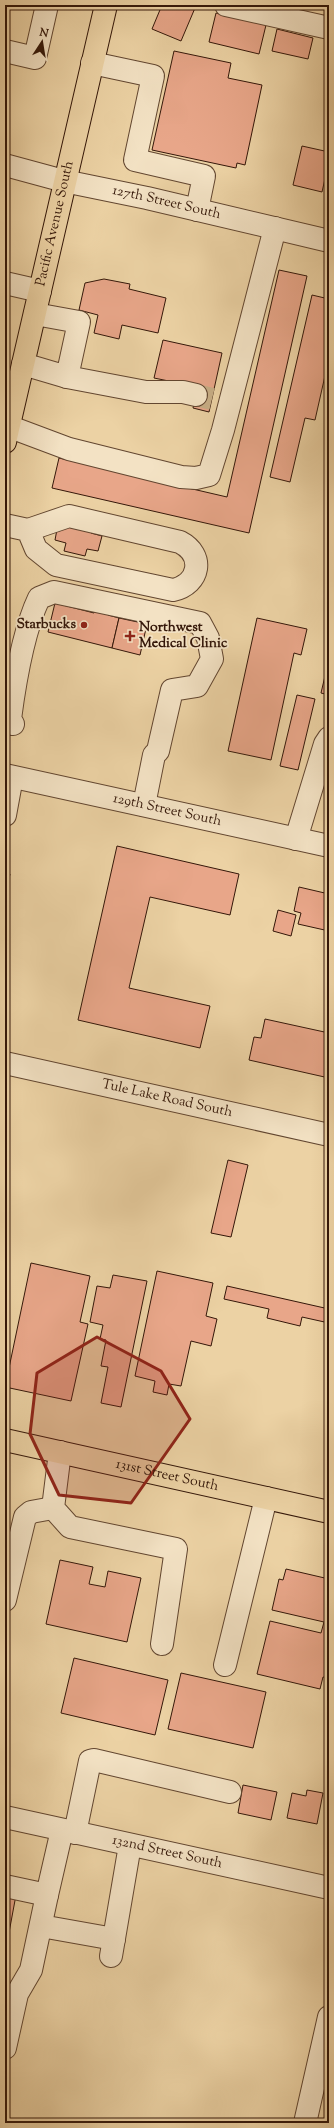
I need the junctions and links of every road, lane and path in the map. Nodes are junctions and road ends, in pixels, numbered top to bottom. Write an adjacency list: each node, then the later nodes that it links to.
1 (47, 5): 5 (street)
2 (106, 5): 6 (main road, Pacific Avenue South)
3 (226, 5): 4 (street)
4 (329, 28)
5 (5, 51)
6 (92, 63): 8 (main road, Pacific Avenue South); 9 (street)
7 (5, 165): 8 (street, 127th Street South)
8 (64, 181): 9 (street, 127th Street South); 13 (main road, Pacific Avenue South)
9 (197, 210): 10 (street, 127th Street South)
10 (275, 228): 11 (street, 127th Street South); 17 (street)
11 (329, 240)
12 (5, 283): 13 (street)
13 (40, 291): 14 (main road, Pacific Avenue South)
14 (35, 314): 15 (main road, Pacific Avenue South); 16 (street)
15 (23, 364): 16 (street); 18 (main road, Pacific Avenue South)
16 (67, 377): 17 (street)
17 (213, 399): 18 (street)
18 (6, 431)
19 (5, 525): 20 (street)
20 (28, 530): 20 (street)
21 (9, 687): 22 (street); 25 (street)
22 (14, 724)
23 (329, 738): 27 (street)
24 (9, 776): 25 (street, 129th Street South); 26 (street)
25 (144, 805): 27 (street, 129th Street South)
26 (5, 815)
27 (296, 839): 28 (street, 129th Street South)
28 (329, 846)
29 (5, 1063): 30 (street, Tule Lake Road South)
30 (329, 1135)
31 (5, 1440): 32 (main road, 131st Street South)
32 (60, 1452): 33 (main road, 131st Street South); 34 (street)
33 (266, 1498): 35 (main road, 131st Street South); 38 (street)
34 (53, 1508): 36 (street); 37 (street)
35 (329, 1512)
36 (5, 1600)
37 (162, 1644)
38 (224, 1665)
39 (230, 1792): 41 (street)
40 (5, 1817): 41 (street, 132nd Street South)
41 (68, 1831): 42 (street, 132nd Street South); 45 (street)
42 (130, 1845): 44 (street, 132nd Street South); 46 (street)
43 (5, 1886): 45 (street)
44 (329, 1888)
45 (47, 1895): 46 (street)
46 (41, 1926): 48 (street)
47 (329, 2017): 49 (street)
48 (5, 2048)
49 (305, 2123)

